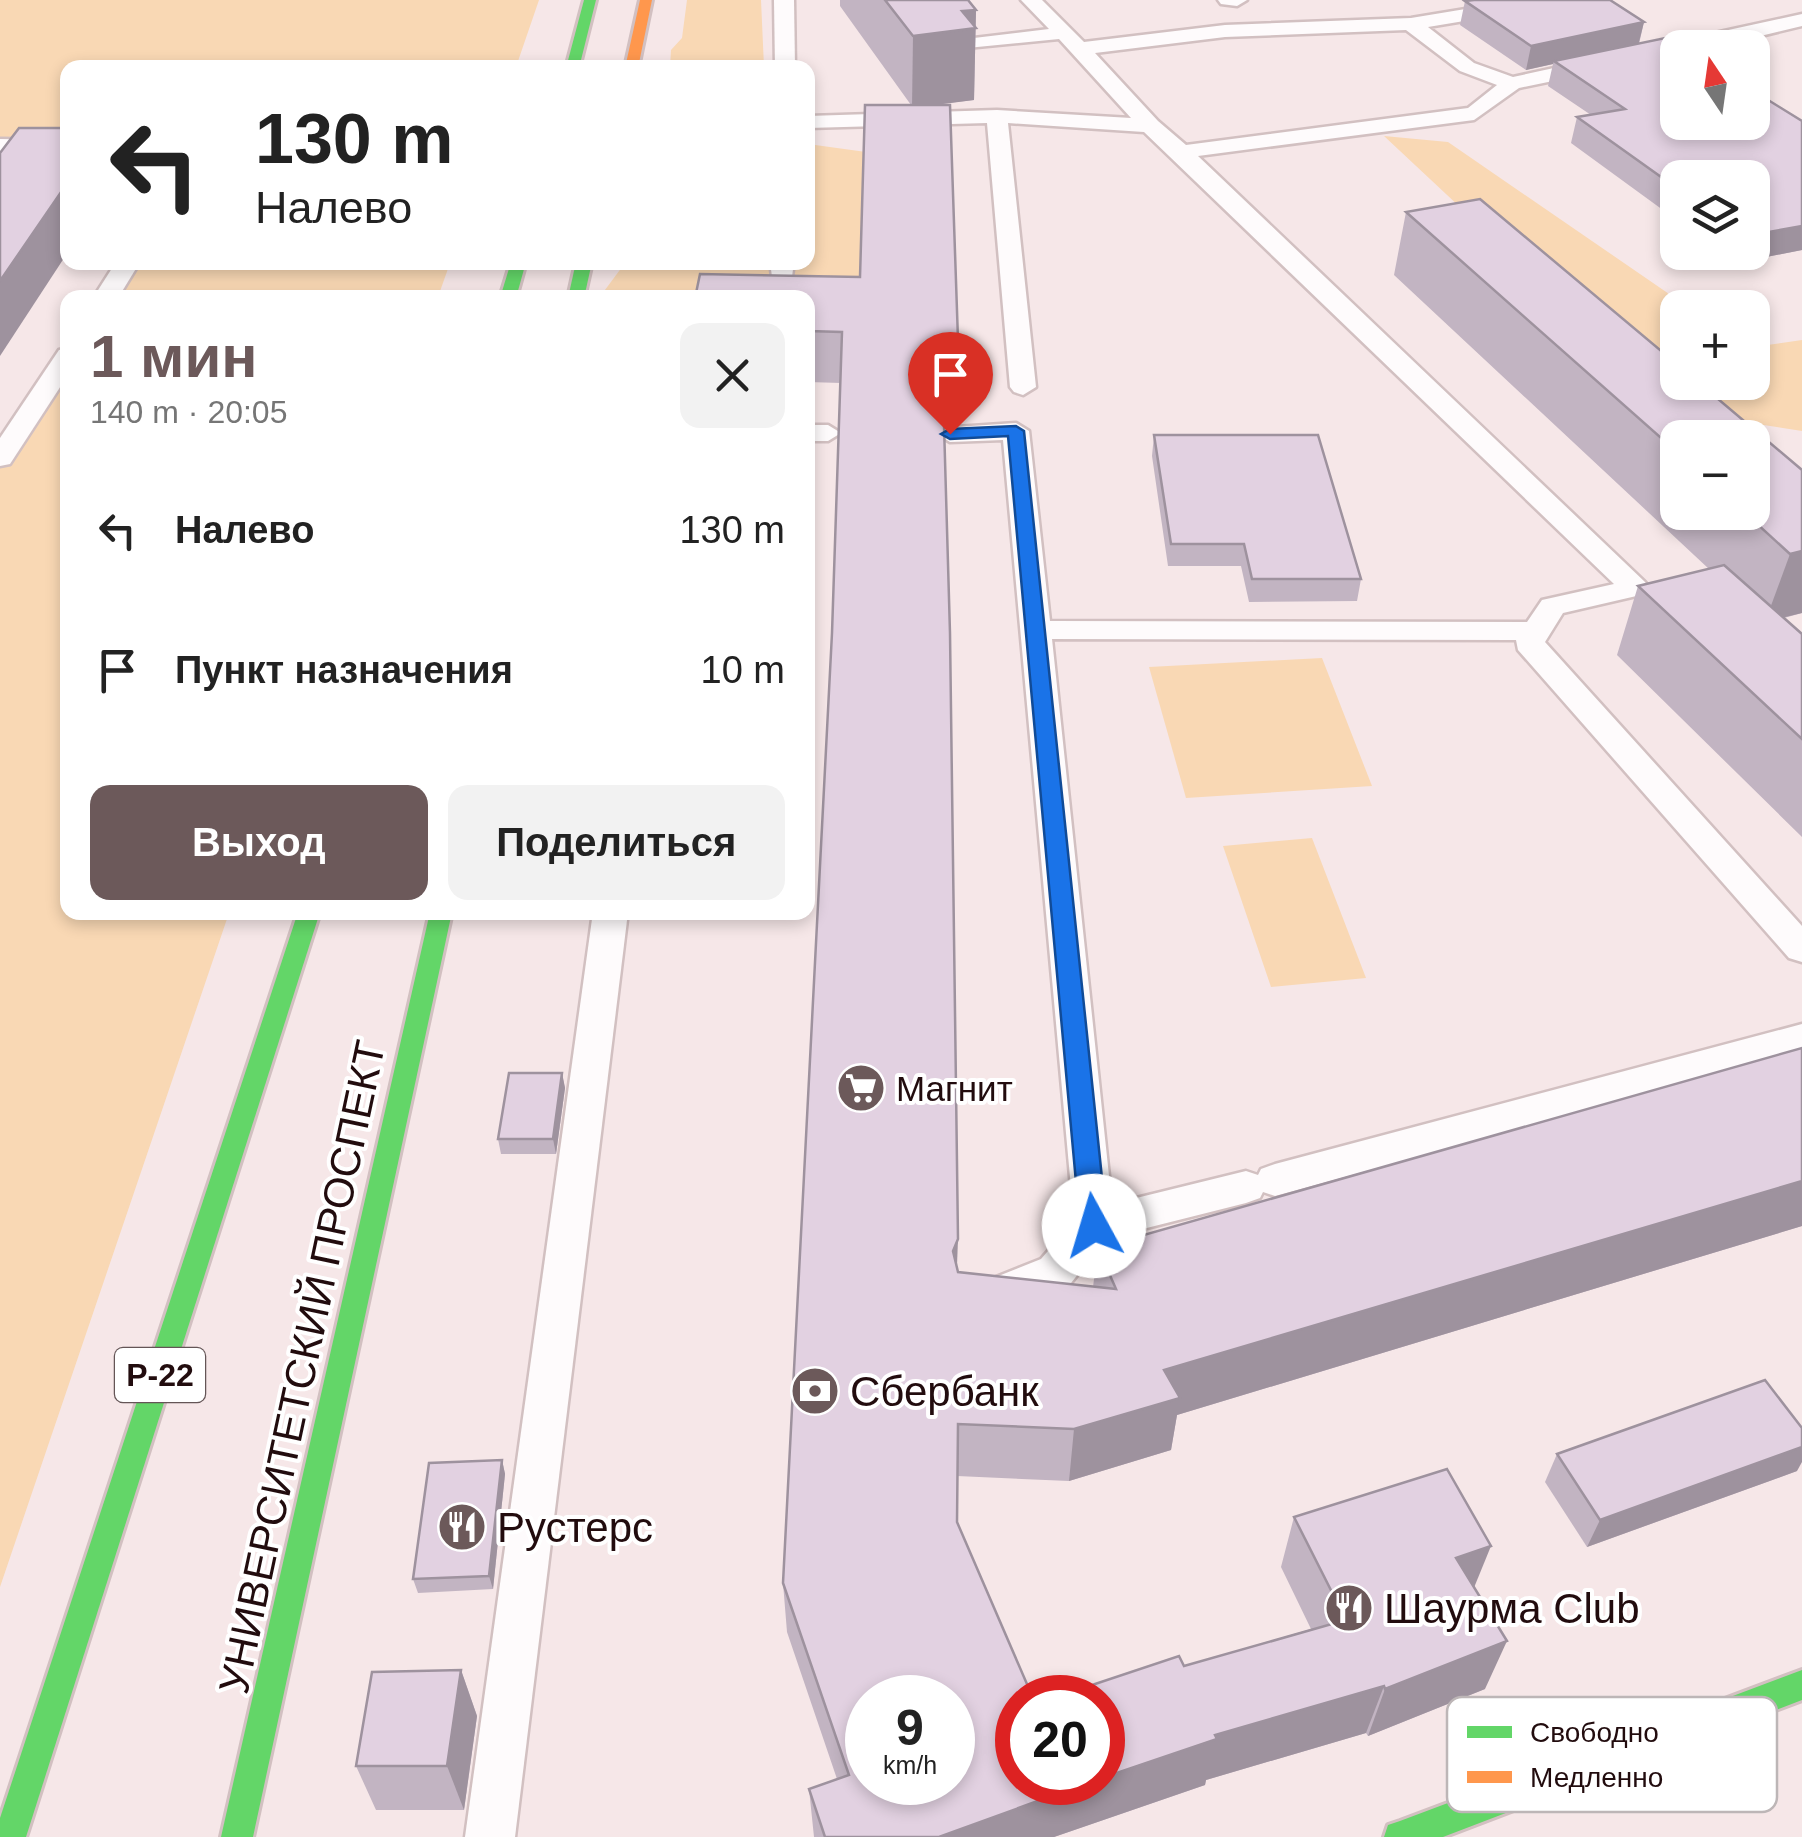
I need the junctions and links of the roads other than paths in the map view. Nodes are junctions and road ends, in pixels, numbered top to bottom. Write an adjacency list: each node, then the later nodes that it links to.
1 (590, 0): 17 (main road)
2 (646, 0): 18 (main road)
3 (784, 0): 19 (lane)
4 (1031, 0): 13 (lane)
5 (1228, 0): 6 (lane)
6 (1237, 0)
7 (1555, 0): 11 (lane)
8 (1784, 0): 9 (lane)
9 (1802, 11)
10 (1802, 20): 12 (lane)
11 (1411, 24): 15 (lane); 20 (lane)
12 (1759, 30)
13 (1063, 32): 14 (lane); 15 (lane)
14 (974, 44)
15 (1080, 49): 23 (lane)
16 (1660, 52): 20 (lane)
17 (574, 60)
18 (633, 60)
19 (785, 60)
20 (1512, 83): 26 (lane)
21 (997, 116): 22 (lane); 23 (lane); 28 (lane)
22 (815, 122)
23 (1150, 126): 26 (lane)
24 (0, 146): 25 (lane)
25 (60, 148)
26 (1181, 152): 32 (lane)
27 (60, 367): 30 (lane)
28 (1023, 387)
29 (950, 434): 31 (lane)
30 (0, 458)
31 (1034, 630): 32 (lane); 38 (lane)
32 (1536, 630): 36 (lane)
33 (306, 920): 43 (main road, Р-22)
34 (439, 920): 44 (main road, УНИВЕРСИТЕТСКИЙ ПРОСПЕКТ)
35 (610, 920): 45 (lane)
36 (1802, 949)
37 (1802, 1038): 38 (lane)
38 (1094, 1226): 39 (lane)
39 (976, 1303)
40 (1802, 1685): 41 (main road)
41 (1770, 1697)
42 (1466, 1812): 46 (main road)
43 (10, 1837)
44 (237, 1837)
45 (490, 1837)
46 (1400, 1837)

